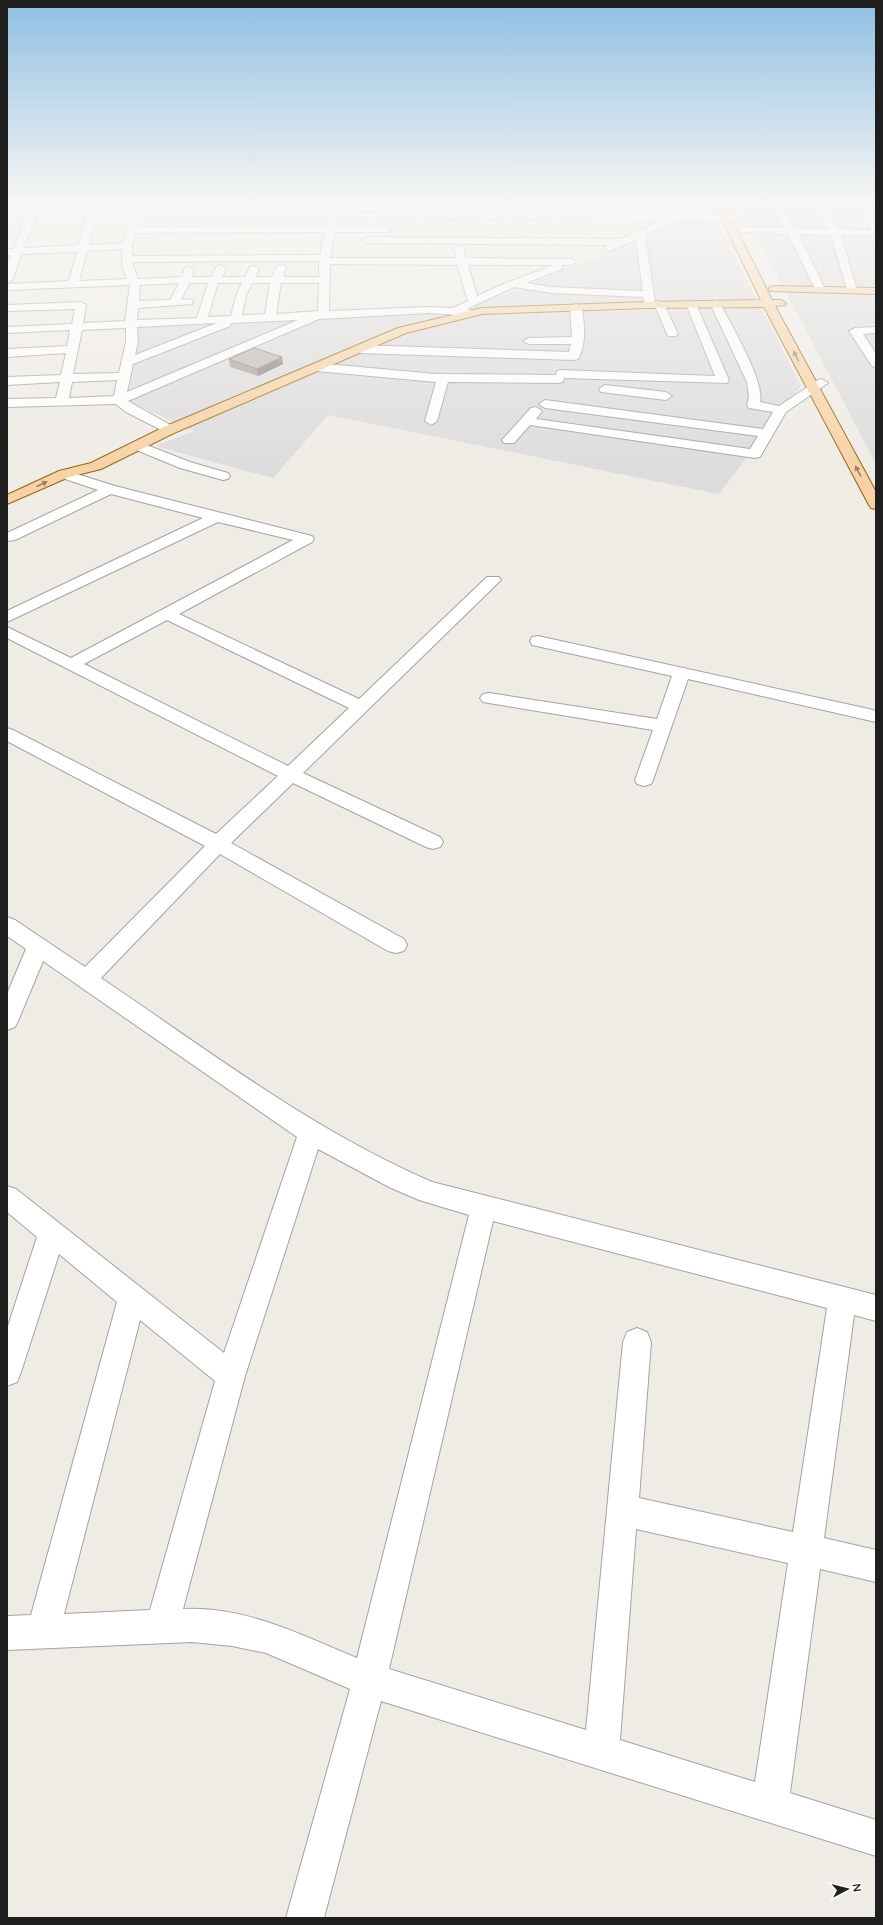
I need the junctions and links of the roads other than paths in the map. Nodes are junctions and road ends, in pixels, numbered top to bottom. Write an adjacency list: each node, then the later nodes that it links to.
1 (180, 291): 17 (street)
2 (134, 292): 22 (street)
3 (185, 292): 15 (street)
4 (211, 292): 15 (street)
5 (243, 292): 14 (street); 15 (street); 28 (street)
6 (288, 292): 14 (street)
7 (325, 292): 26 (street)
8 (469, 292): 25 (street)
9 (500, 292): 25 (street)
10 (568, 292): 16 (street)
11 (651, 292): 16 (street)
12 (762, 292): 19 (main road)
13 (775, 292): 20 (main road)
14 (267, 293): 27 (street)
15 (209, 296): 17 (street); 29 (street)
16 (652, 301): 21 (main road); 23 (main road); 34 (street)
17 (173, 302): 22 (street)
18 (715, 303): 19 (main road); 21 (main road); 59 (street)
19 (768, 303): 20 (main road); 51 (main road, one-way to 19)
20 (781, 303): 51 (main road)
21 (691, 304): 47 (street)
22 (133, 305): 30 (street)
23 (576, 307): 25 (main road); 36 (street)
24 (7, 308): 31 (street)
25 (472, 308): 26 (street); 35 (main road)
26 (323, 313): 27 (street); 55 (street)
27 (270, 316): 28 (street)
28 (239, 318): 29 (street); 43 (street)
29 (202, 319): 30 (street)
30 (132, 324): 31 (street); 43 (street)
31 (77, 327): 32 (street); 39 (street)
32 (7, 330)
33 (876, 330): 44 (street)
34 (672, 334)
35 (389, 336): 37 (street); 40 (main road)
36 (578, 340): 38 (street); 42 (street)
37 (473, 341)
38 (520, 341)
39 (72, 349): 41 (street); 48 (street)
40 (358, 349): 42 (street); 45 (main road)
41 (7, 353)
42 (574, 356): 47 (street)
43 (127, 362): 46 (street)
44 (876, 363)
45 (321, 365): 47 (street); 49 (street); 62 (main road)
46 (123, 376): 48 (street); 55 (street)
47 (560, 377): 49 (street); 52 (street); 58 (street)
48 (67, 378): 50 (street); 56 (street)
49 (442, 378): 60 (street)
50 (7, 381)
51 (818, 386): 59 (street); 70 (main road); 74 (main road, one-way to 51)
52 (580, 387)
53 (595, 388): 54 (street)
54 (666, 396)
55 (119, 400): 56 (street); 62 (street)
56 (62, 401): 57 (street)
57 (7, 403)
58 (545, 404): 61 (street); 63 (street)
59 (781, 410): 63 (street)
60 (431, 421)
61 (526, 421): 63 (street); 64 (street)
62 (169, 430): 65 (main road)
63 (766, 433)
64 (509, 440)
65 (139, 446): 66 (main road); 68 (street)
66 (96, 466): 67 (main road); 69 (main road)
67 (64, 474): 69 (street); 73 (main road, one-way to 67)
68 (223, 476)
69 (83, 481): 71 (street); 72 (main road)
70 (876, 482)
71 (110, 488): 75 (street); 76 (street)
72 (62, 490)
73 (7, 500)
74 (876, 505)
75 (216, 517): 78 (street); 79 (street)
76 (10, 537)
77 (493, 580): 85 (street)
78 (167, 614): 82 (street); 85 (street)
79 (7, 617)
80 (7, 632): 82 (street)
81 (538, 641): 83 (street)
82 (72, 664): 89 (street)
83 (682, 673): 86 (street); 87 (street)
84 (489, 698): 87 (street)
85 (362, 706): 89 (street)
86 (876, 717)
87 (663, 726): 90 (street)
88 (7, 734): 92 (street)
89 (291, 775): 91 (street); 92 (street)
90 (644, 780)
91 (433, 842)
92 (218, 844): 94 (street); 96 (street)
93 (7, 925): 95 (street)
94 (396, 945)
95 (38, 947): 96 (street); 97 (street)
96 (87, 979): 98 (street)
97 (7, 1021)
98 (311, 1133): 100 (street); 107 (street)
99 (7, 1197): 101 (street)
100 (484, 1206): 103 (street); 114 (street)
101 (52, 1233): 102 (street); 106 (street)
102 (132, 1296): 107 (street); 112 (street)
103 (842, 1299): 104 (street); 109 (street)
104 (876, 1308)
105 (637, 1342): 108 (street)
106 (7, 1372)
107 (231, 1376): 111 (street)
108 (623, 1510): 109 (street); 115 (street)
109 (806, 1551): 110 (street); 116 (street)
110 (876, 1566)
111 (162, 1626): 112 (street); 114 (street)
112 (43, 1632): 113 (street)
113 (7, 1633)
114 (369, 1680): 115 (street); 118 (street)
115 (601, 1752): 116 (street)
116 (770, 1805): 117 (street)
117 (876, 1838)
118 (305, 1918)

